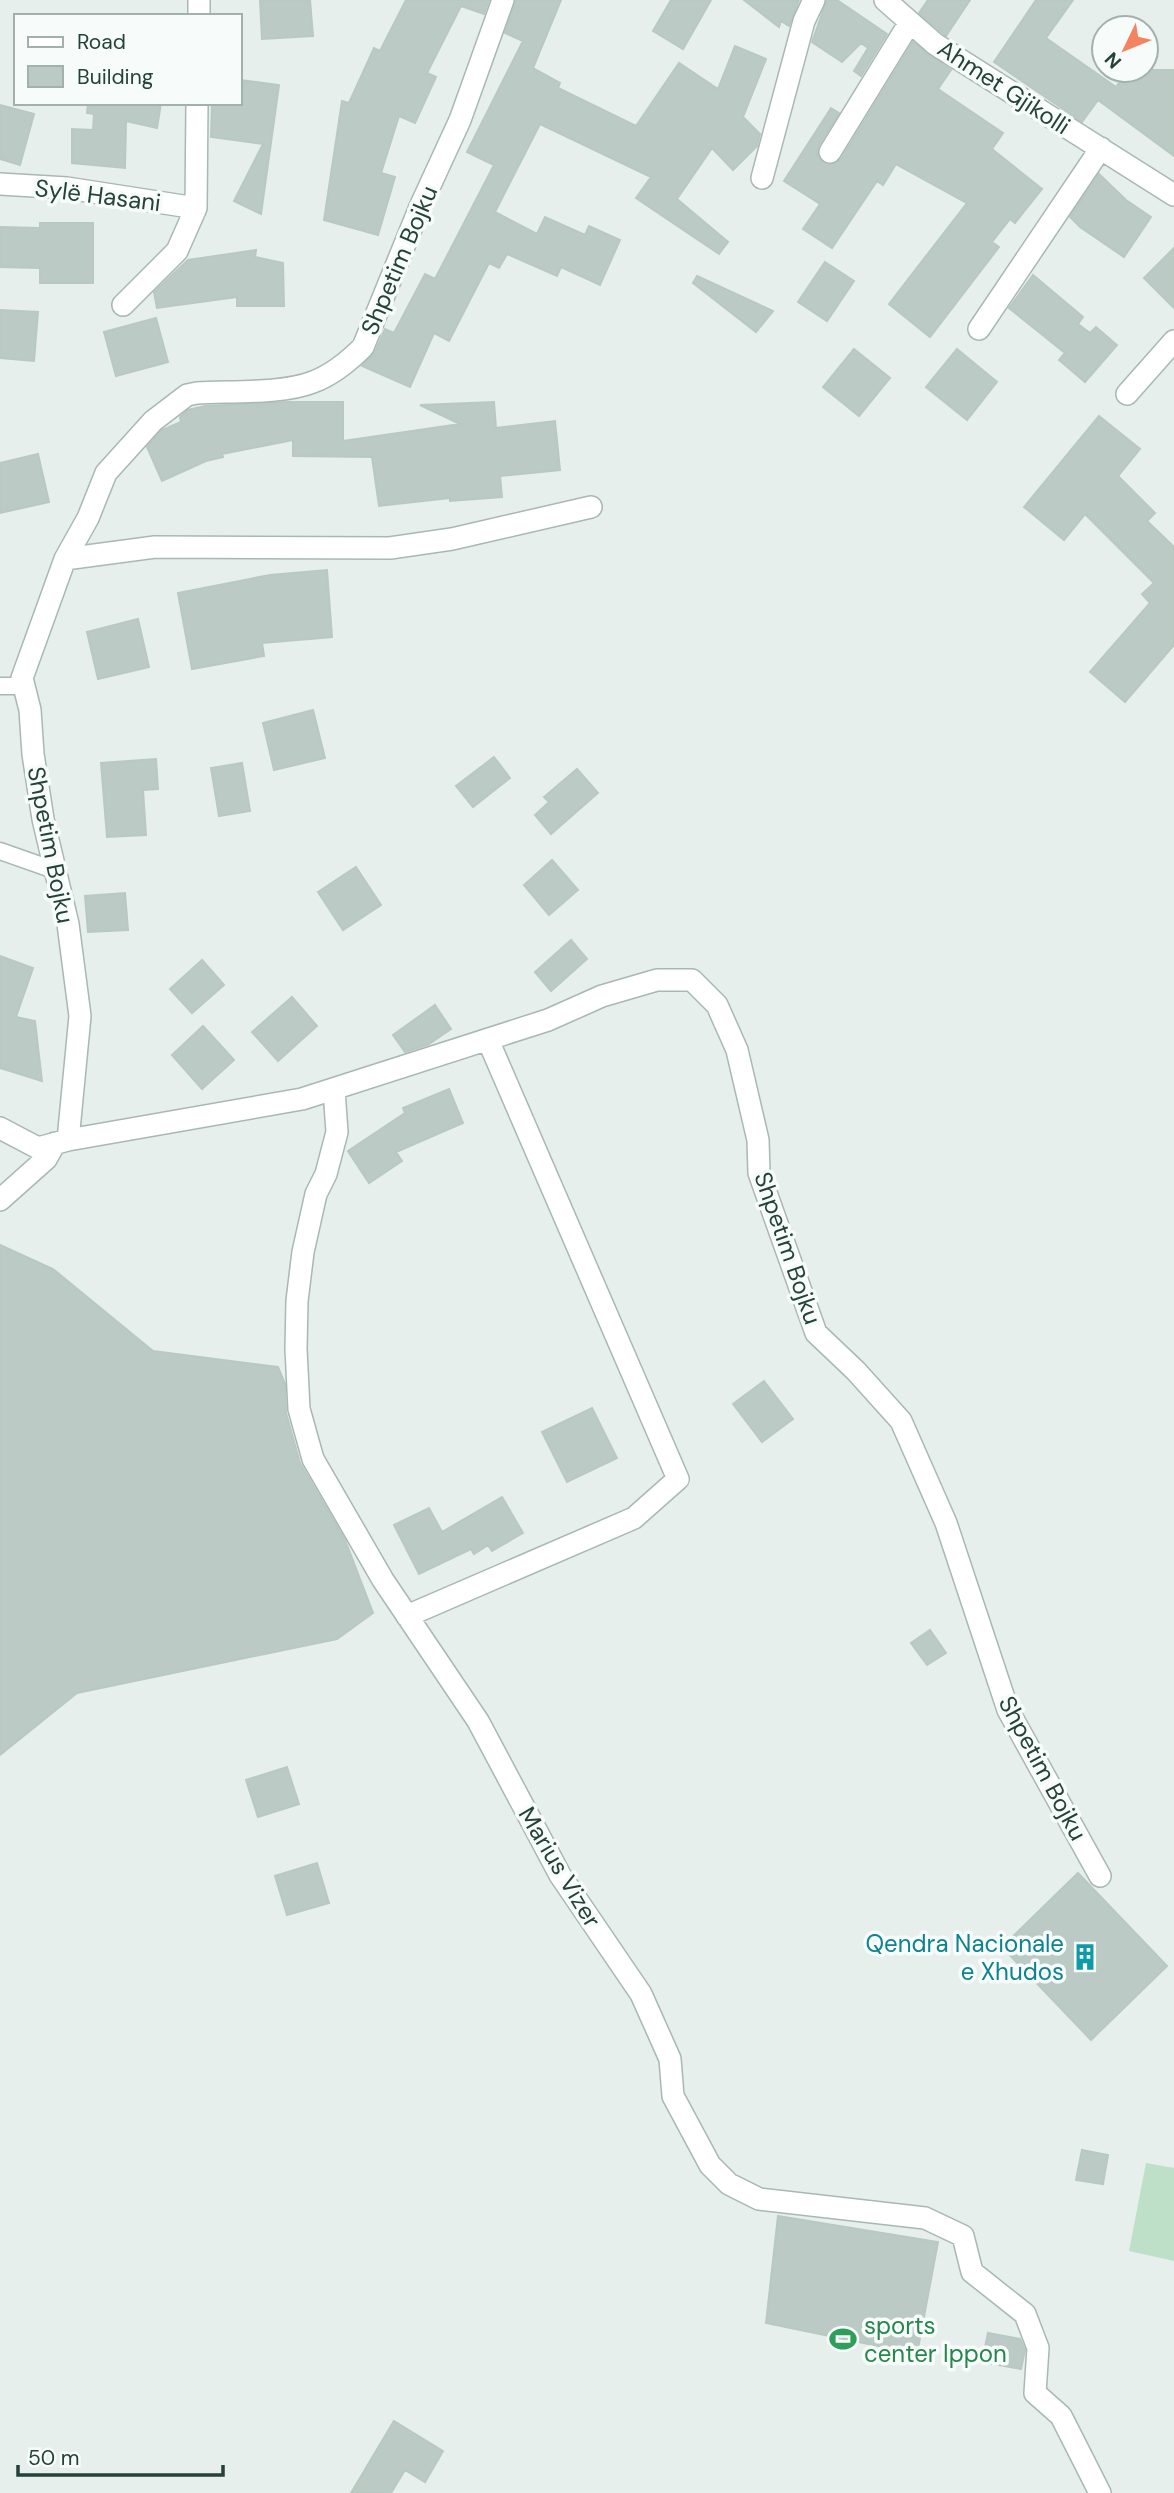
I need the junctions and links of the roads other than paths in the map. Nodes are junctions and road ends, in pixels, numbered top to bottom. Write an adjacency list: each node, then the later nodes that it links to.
1 (503, 0): 17 (street, Shpetim Bojku)
2 (814, 0): 8 (street)
3 (885, 0): 4 (street, Ahmet Gjikolli)
4 (910, 22): 6 (street, Ahmet Gjikolli); 7 (street)
5 (197, 105): 11 (street)
6 (1101, 148): 10 (street, Ahmet Gjikolli); 13 (street)
7 (830, 152)
8 (762, 178)
9 (0, 184): 11 (street, Sylë Hasani)
10 (1174, 195)
11 (196, 208): 12 (street)
12 (123, 304)
13 (979, 329)
14 (1174, 341): 15 (street)
15 (1128, 394)
16 (591, 507): 17 (street)
17 (65, 559): 19 (street, Shpetim Bojku)
18 (0, 686): 19 (lane)
19 (24, 686): 21 (street, Shpetim Bojku)
20 (0, 851): 21 (lane)
21 (54, 870): 25 (street, Shpetim Bojku)
22 (488, 1040): 23 (street, Shpetim Bojku); 27 (street); 28 (street, Shpetim Bojku)
23 (334, 1090): 25 (street, Shpetim Bojku); 27 (street, Marius Vizer)
24 (0, 1128): 25 (street, Shpetim Bojku)
25 (62, 1142): 26 (street)
26 (0, 1200)
27 (407, 1616): 29 (street, Marius Vizer)
28 (1100, 1875)
29 (1100, 2493)

